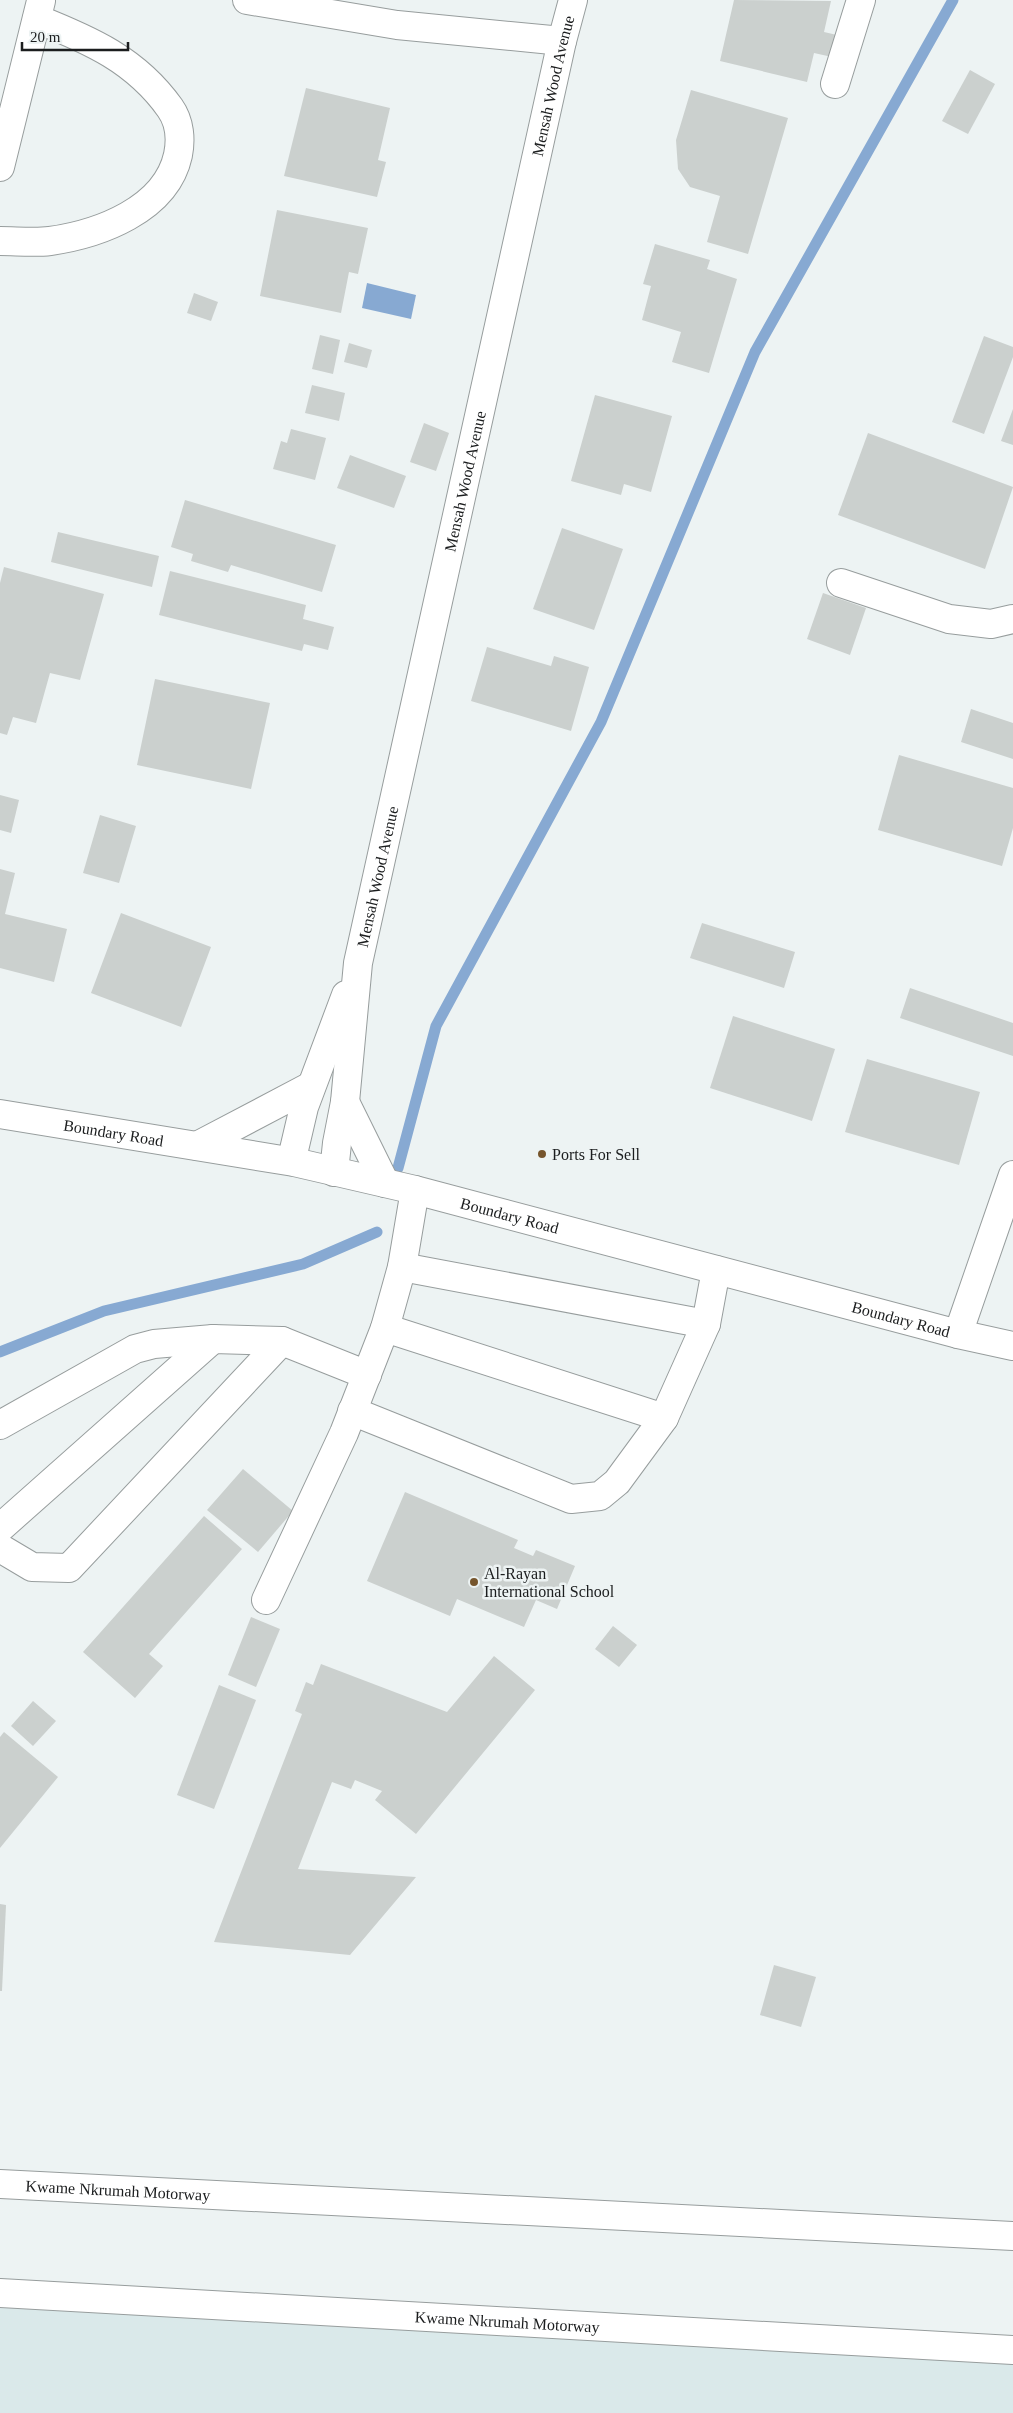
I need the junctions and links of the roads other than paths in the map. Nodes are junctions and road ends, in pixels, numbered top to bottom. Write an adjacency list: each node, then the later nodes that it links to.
1 (247, 0): 5 (main road)
2 (573, 0): 5 (main road, Mensah Wood Avenue)
3 (861, 0): 6 (main road)
4 (39, 9): 7 (main road); 8 (main road)
5 (562, 41): 11 (main road, Mensah Wood Avenue)
6 (835, 84)
7 (0, 167)
8 (0, 241)
9 (840, 583): 10 (main road)
10 (1013, 618)
11 (358, 963): 12 (main road, Mensah Wood Avenue); 13 (main road, Mensah Wood Avenue)
12 (311, 1086): 15 (main road); 16 (main road, Mensah Wood Avenue)
13 (345, 1102): 17 (main road, Mensah Wood Avenue); 19 (main road)
14 (0, 1114): 15 (main road, Boundary Road)
15 (196, 1146): 16 (main road, Boundary Road)
16 (294, 1162): 17 (main road, Boundary Road)
17 (334, 1172): 19 (main road, Boundary Road)
18 (1013, 1175): 25 (main road)
19 (385, 1183): 20 (main road, Boundary Road)
20 (415, 1190): 21 (main road); 22 (main road, Boundary Road)
21 (402, 1267): 23 (main road); 24 (main road)
22 (716, 1270): 23 (main road); 25 (main road, Boundary Road)
23 (706, 1324): 31 (main road)
24 (385, 1328): 29 (main road); 31 (main road)
25 (958, 1334): 28 (main road, Boundary Road)
26 (213, 1339): 27 (main road); 32 (main road); 33 (main road)
27 (282, 1341): 29 (main road); 34 (main road)
28 (1013, 1346)
29 (366, 1375): 30 (main road)
30 (352, 1411): 31 (main road); 35 (main road)
31 (664, 1418)
32 (0, 1425)
33 (0, 1528)
34 (0, 1548)
35 (266, 1600)
36 (0, 2184): 37 (main road, Kwame Nkrumah Motorway)
37 (1013, 2236)
38 (0, 2293): 39 (main road, Kwame Nkrumah Motorway)
39 (1013, 2350)

